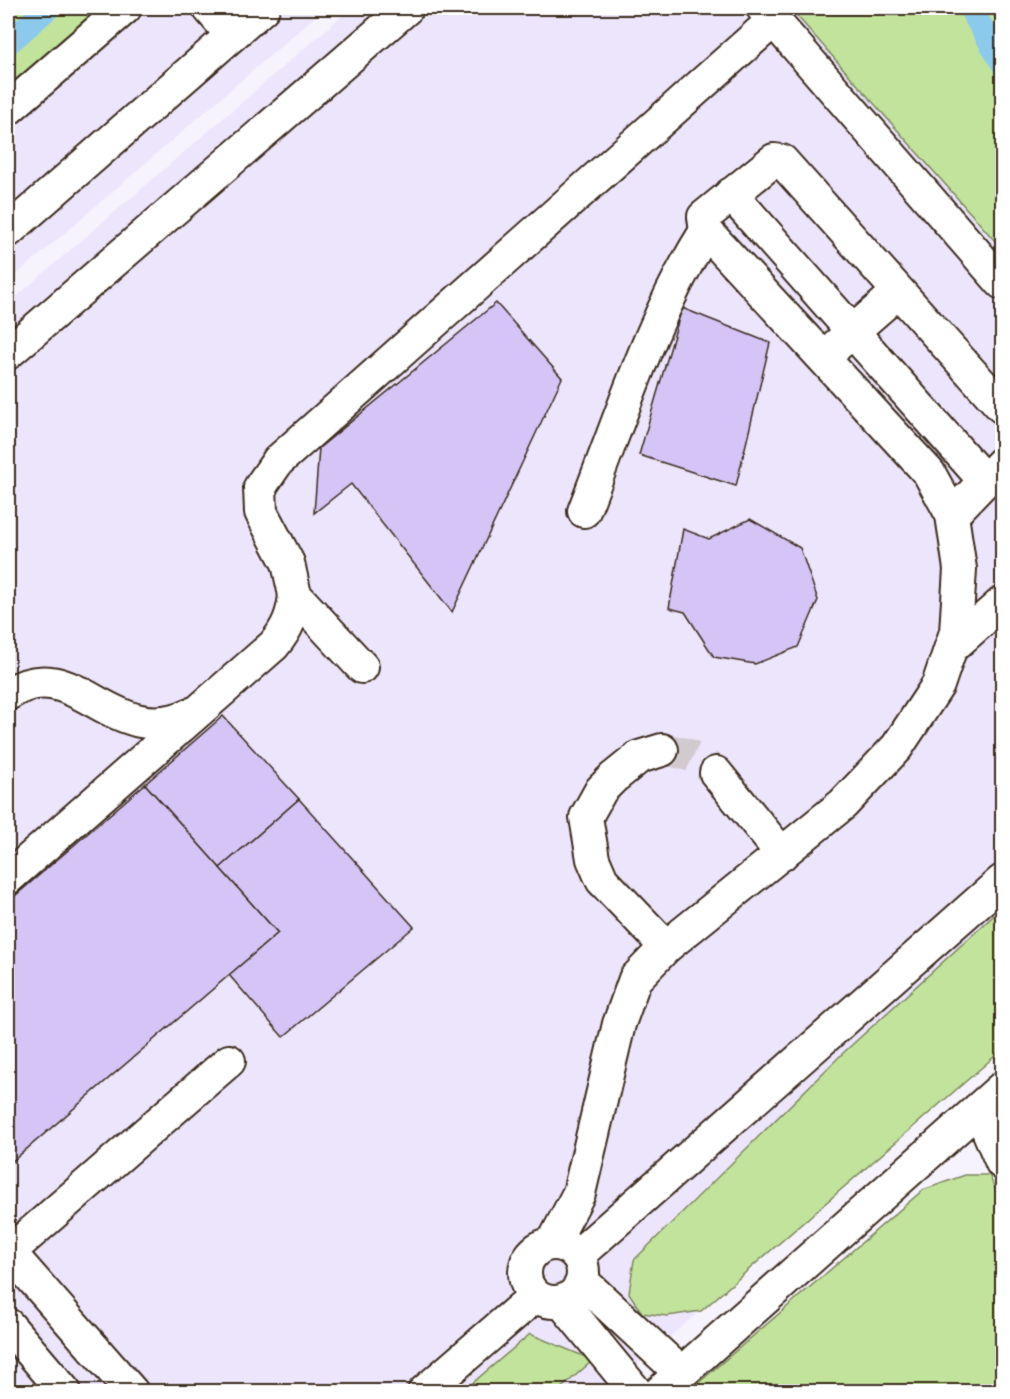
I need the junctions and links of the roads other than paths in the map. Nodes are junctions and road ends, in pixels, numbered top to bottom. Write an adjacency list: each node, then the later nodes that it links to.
1 (125, 8): 7 (street)
2 (209, 8): 6 (street)
3 (263, 8): 6 (street)
4 (407, 8): 14 (street)
5 (768, 14): 11 (street); 20 (street)
6 (232, 34): 9 (street)
7 (8, 109)
8 (731, 194): 10 (street); 12 (street); 13 (street)
9 (8, 231)
10 (706, 231): 15 (street); 18 (street)
11 (1002, 283)
12 (898, 292): 13 (street); 16 (street)
13 (852, 332): 15 (street); 17 (street)
14 (8, 353)
15 (822, 358): 19 (street)
16 (1002, 407)
17 (993, 471): 19 (street)
18 (584, 511)
19 (952, 515): 22 (street)
20 (295, 595): 23 (street); 25 (street)
21 (1002, 603): 22 (street)
22 (951, 648): 28 (street)
23 (362, 667)
24 (8, 694): 25 (street)
25 (200, 710): 29 (street)
26 (662, 750): 31 (street)
27 (716, 773): 28 (street)
28 (782, 855): 31 (street)
29 (8, 878)
30 (1002, 881): 37 (street)
31 (666, 947): 37 (street)
32 (229, 1061): 36 (street)
33 (1002, 1088): 34 (street)
34 (979, 1109): 35 (street); 39 (street)
35 (1002, 1163)
36 (8, 1253): 41 (street)
37 (562, 1276): 39 (street); 42 (street); 43 (street)
38 (8, 1325): 40 (street)
39 (671, 1382)
40 (65, 1392)
41 (132, 1392)
42 (424, 1392)
43 (636, 1392)

